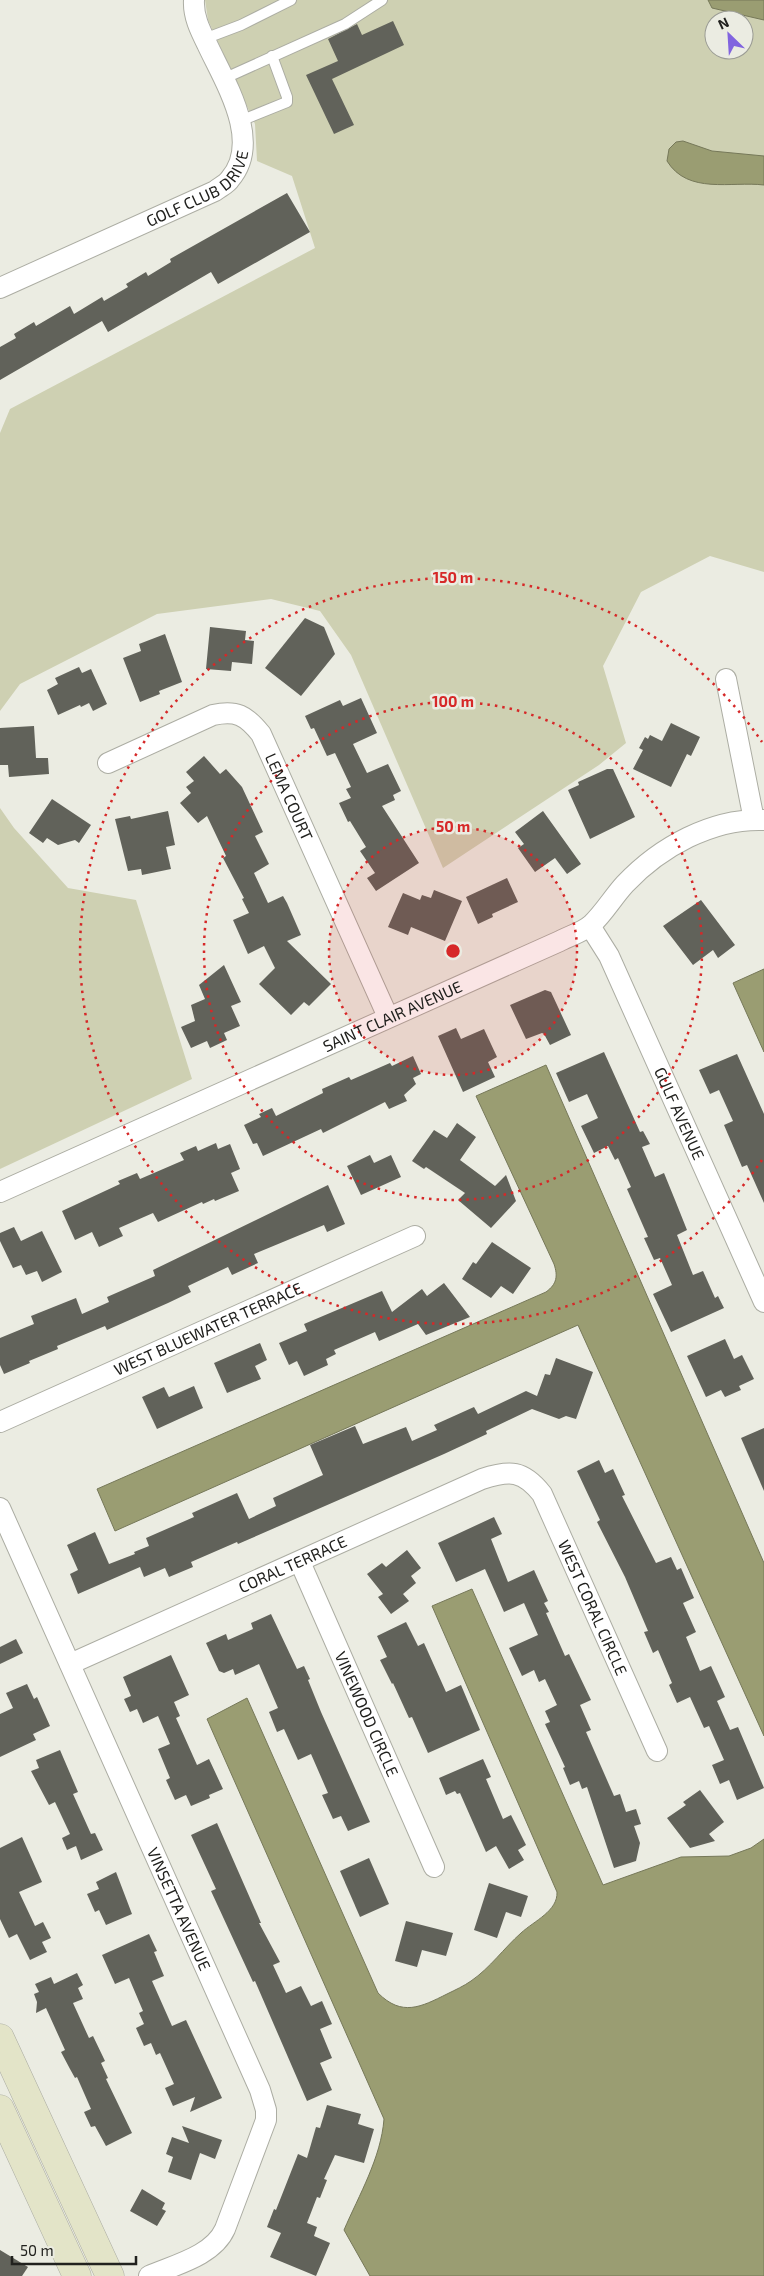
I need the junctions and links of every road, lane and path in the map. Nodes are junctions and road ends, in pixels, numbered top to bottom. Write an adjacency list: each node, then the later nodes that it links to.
1 (194, 0): 4 (street, GOLF CLUB DRIVE)
2 (291, 0): 4 (lane)
3 (382, 0): 5 (lane)
4 (204, 39): 6 (street, GOLF CLUB DRIVE)
5 (272, 56): 6 (lane); 7 (lane)
6 (223, 79): 7 (street, GOLF CLUB DRIVE)
7 (240, 121): 8 (street, GOLF CLUB DRIVE)
8 (0, 288)
9 (726, 679): 11 (street)
10 (108, 763): 13 (street, LEMA COURT)
11 (759, 820): 12 (street, SAINT CLAIR AVENUE)
12 (590, 926): 13 (street, SAINT CLAIR AVENUE); 16 (street, GULF AVENUE)
13 (388, 1017): 14 (street, SAINT CLAIR AVENUE)
14 (0, 1192)
15 (415, 1236): 17 (street, WEST BLUEWATER TERRACE)
16 (764, 1302)
17 (0, 1422)
18 (516, 1473): 20 (street, CORAL TERRACE); 22 (street, WEST CORAL CIRCLE)
19 (0, 1508): 21 (street, VINSETTA AVENUE)
20 (300, 1562): 21 (street, CORAL TERRACE); 23 (street, VINEWOOD CIRCLE)
21 (70, 1664): 28 (street, VINSETTA AVENUE)
22 (657, 1752)
23 (434, 1867)
24 (0, 2038): 27 (street)
25 (0, 2109): 26 (street)
26 (77, 2276)
27 (110, 2276)
28 (149, 2276)

